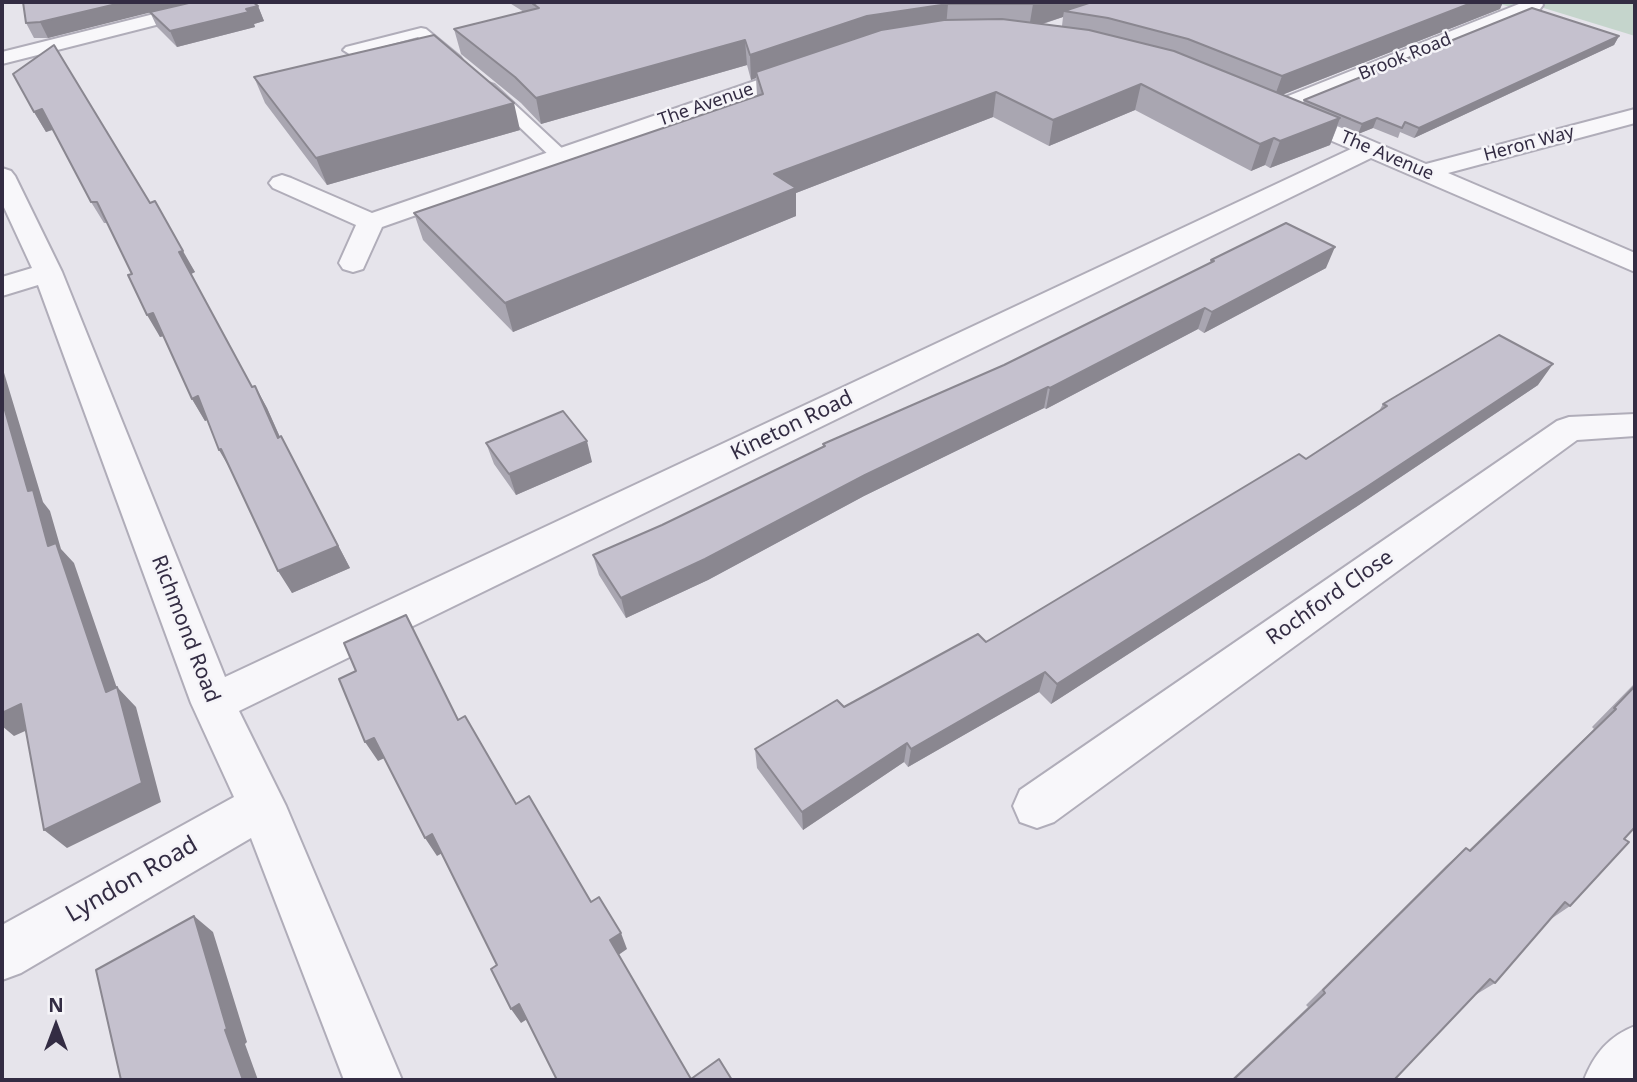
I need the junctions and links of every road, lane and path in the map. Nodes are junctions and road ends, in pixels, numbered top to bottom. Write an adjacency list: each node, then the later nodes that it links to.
1 (224, 2): 4 (street)
2 (1533, 5): 7 (street, Brook Road)
3 (351, 50): 10 (lane)
4 (2, 58)
5 (822, 65): 10 (street, The Avenue)
6 (1251, 99): 7 (street, The Avenue)
7 (1276, 109): 9 (street, The Avenue)
8 (1635, 116): 11 (street, Heron Way)
9 (1371, 149): 11 (street, The Avenue); 20 (street, Kineton Road)
10 (560, 156): 14 (street, The Avenue)
11 (1424, 172): 16 (street, The Avenue)
12 (2, 176): 17 (street, Richmond Road)
13 (282, 183): 14 (street)
14 (371, 222): 15 (street)
15 (352, 263)
16 (1635, 263)
17 (48, 272): 18 (street); 20 (street, Richmond Road)
18 (2, 287)
19 (1635, 425): 22 (street, Rochford Close)
20 (213, 703): 21 (street, Richmond Road)
21 (262, 806): 23 (street, Lyndon Road); 25 (street, Richmond Road)
22 (1037, 806)
23 (2, 954)
24 (1635, 1054): 26 (street)
25 (373, 1080)
26 (1613, 1080)

